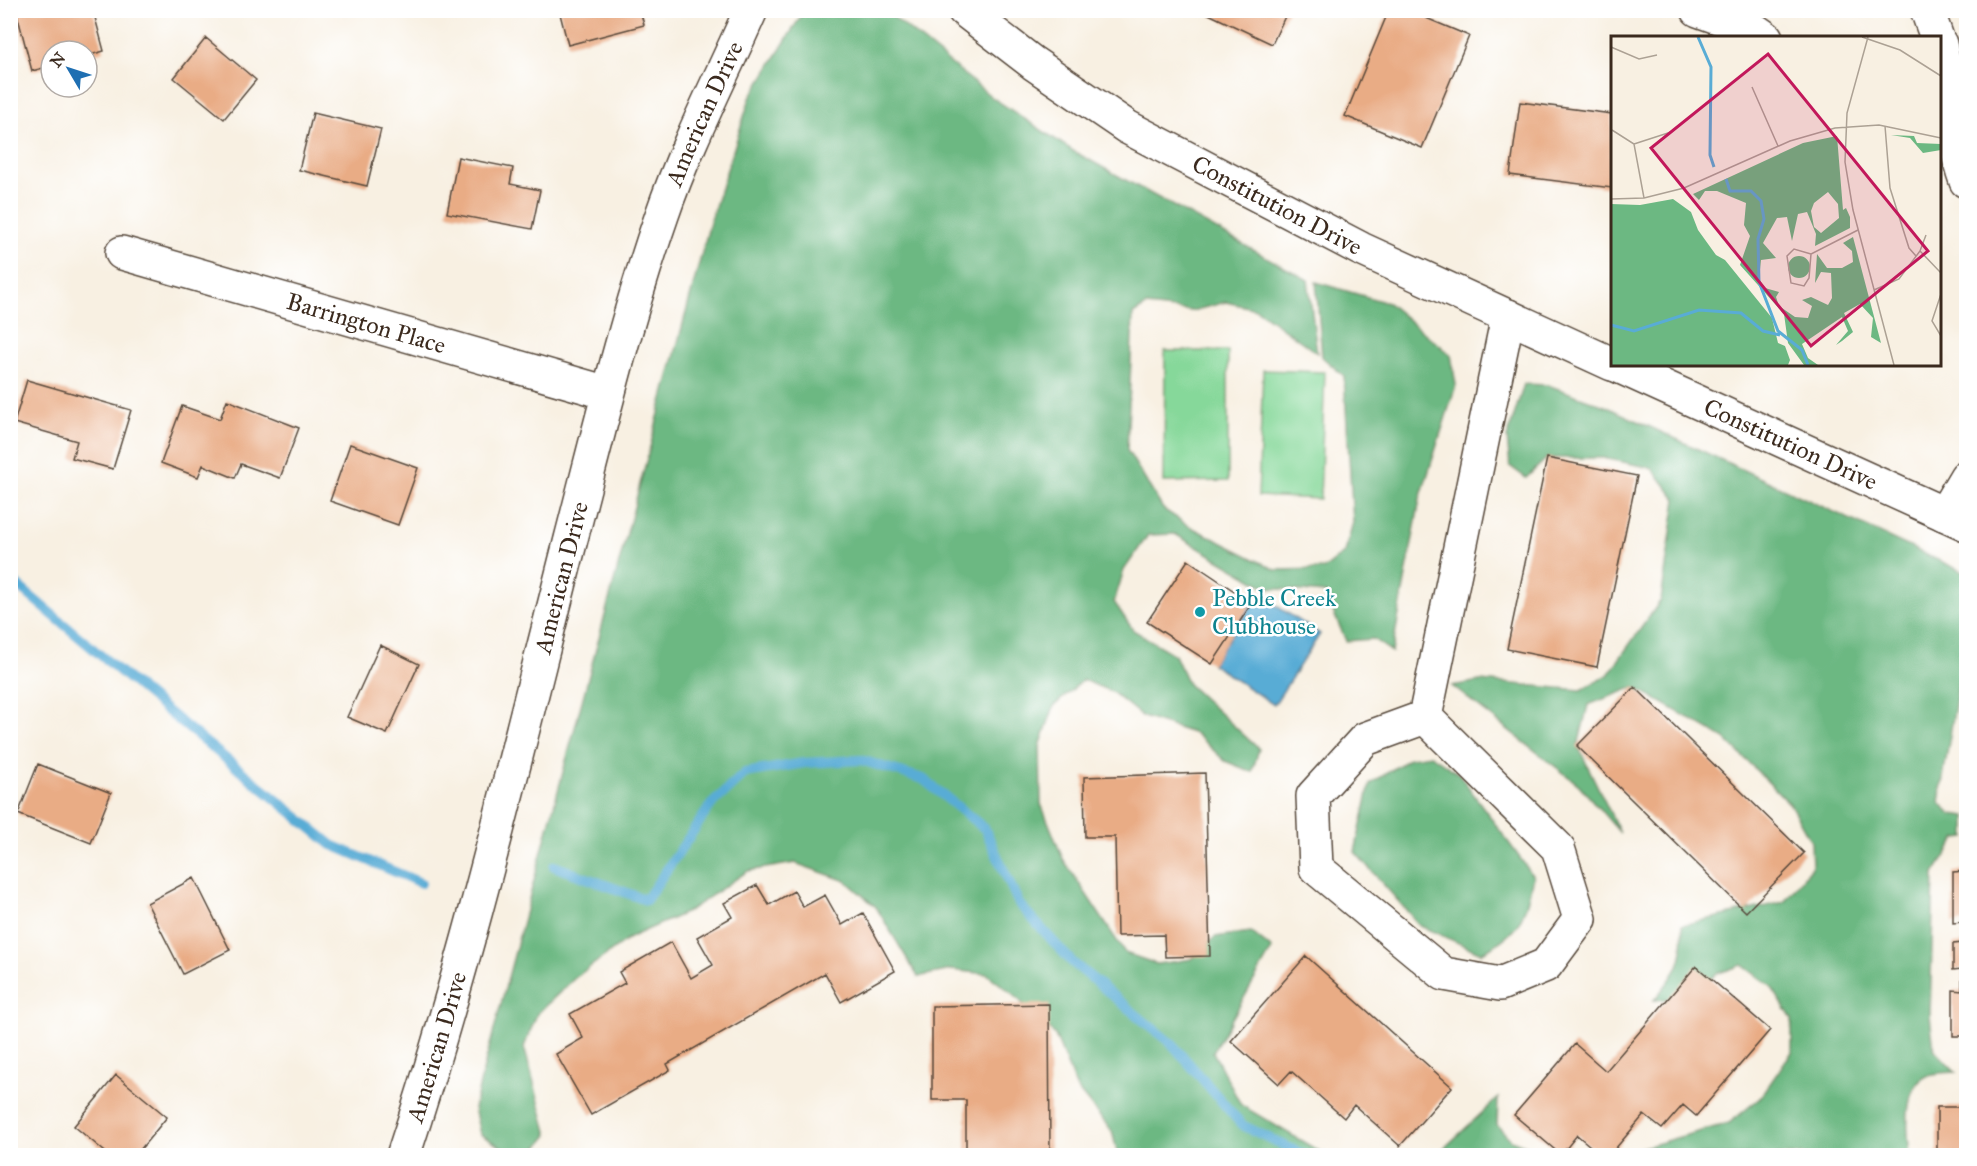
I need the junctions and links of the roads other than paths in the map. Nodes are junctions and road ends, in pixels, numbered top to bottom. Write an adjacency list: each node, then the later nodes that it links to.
1 (751, 10): 16 (street, American Drive)
2 (964, 10): 13 (street, Constitution Drive)
3 (1698, 10): 6 (street)
4 (1927, 10): 7 (street)
5 (1966, 34): 8 (street)
6 (1763, 36)
7 (1936, 36)
8 (1941, 43)
9 (1941, 56): 10 (street)
10 (1944, 97): 11 (street)
11 (1966, 181)
12 (122, 254): 16 (street, Barrington Place)
13 (1508, 316): 14 (street, Constitution Drive); 19 (street)
14 (1611, 363)
15 (1617, 366): 18 (street, Constitution Drive)
16 (608, 393): 20 (street, American Drive)
17 (1966, 477): 18 (street)
18 (1955, 519)
19 (1425, 717): 19 (street)
20 (403, 1155)

